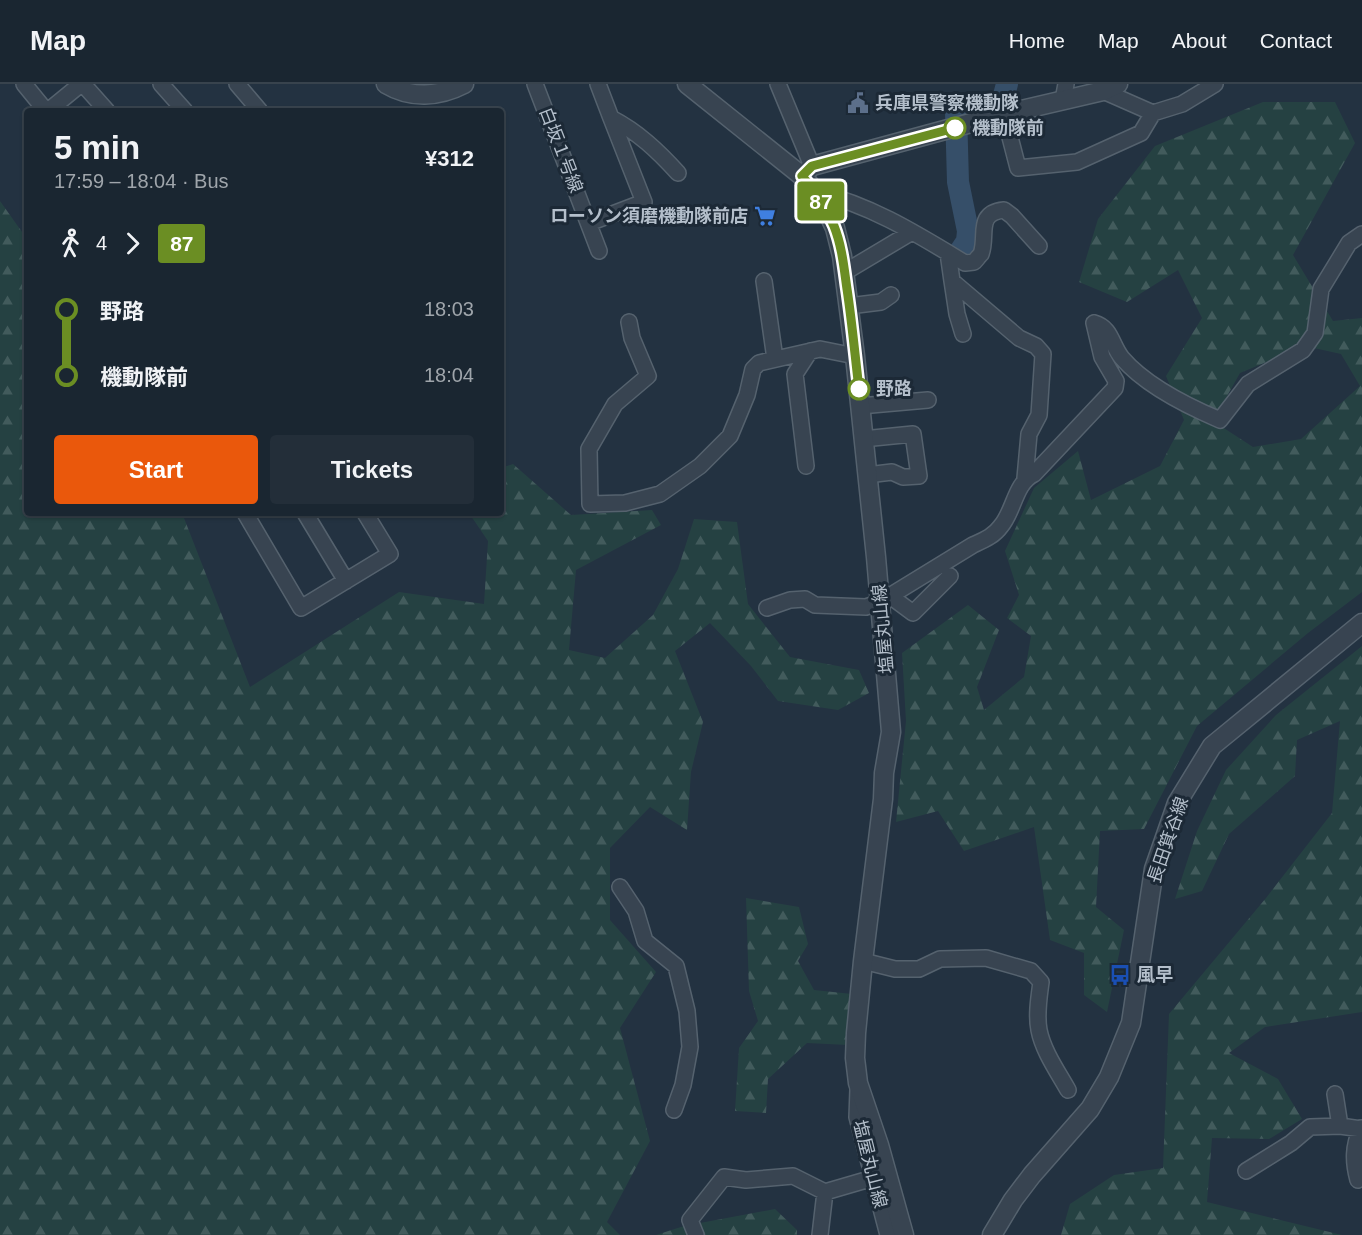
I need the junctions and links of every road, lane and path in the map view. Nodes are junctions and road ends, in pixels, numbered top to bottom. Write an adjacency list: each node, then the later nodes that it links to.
1 (24, 84): 14 (street)
2 (82, 84): 15 (street); 16 (street)
3 (161, 84): 17 (street)
4 (237, 84): 18 (street)
5 (386, 84): 6 (street)
6 (464, 84)
7 (535, 84): 25 (street, 白坂１号線)
8 (598, 84): 21 (street)
9 (687, 84): 22 (street, 塩屋丸山線)
10 (778, 84): 22 (street)
11 (1215, 84): 19 (street)
12 (1111, 88): 13 (street); 19 (street)
13 (1065, 92): 20 (street)
14 (44, 108)
15 (51, 108)
16 (104, 108)
17 (182, 108)
18 (257, 108)
19 (1153, 113): 20 (street)
20 (1004, 114): 22 (street)
21 (611, 118): 23 (street); 25 (street)
22 (807, 171): 24 (street, 塩屋丸山線)
23 (678, 173)
24 (816, 192): 26 (street); 31 (street, 塩屋丸山線)
25 (589, 223): 29 (street, 白坂１号線)
26 (912, 232): 30 (street); 31 (street)
27 (1362, 234): 46 (street)
28 (1039, 246): 30 (street)
29 (599, 251)
30 (948, 253): 33 (street)
31 (844, 272): 35 (street, 塩屋丸山線)
32 (764, 281): 40 (street)
33 (952, 281): 37 (street); 46 (street)
34 (891, 295): 35 (street)
35 (849, 306): 39 (street, 塩屋丸山線)
36 (629, 322): 40 (street)
37 (963, 334)
38 (810, 351): 39 (street); 40 (street); 44 (street)
39 (855, 356): 42 (street, 塩屋丸山線)
40 (775, 359)
41 (928, 400): 42 (street)
42 (860, 406): 43 (street, 塩屋丸山線)
43 (863, 439): 45 (street, 塩屋丸山線); 45 (street)
44 (806, 466)
45 (867, 475): 52 (street, 塩屋丸山線)
46 (1025, 478): 52 (street)
47 (247, 516): 51 (street)
48 (307, 516): 51 (street)
49 (367, 516): 51 (street)
50 (950, 576): 52 (street)
51 (346, 581)
52 (885, 599): 53 (street); 56 (street, 塩屋丸山線)
53 (767, 608)
54 (1362, 623): 71 (street, 長田箕谷線)
55 (620, 887): 60 (street)
56 (862, 961): 57 (street, 塩屋丸山線); 58 (street)
57 (858, 1083): 64 (street, 塩屋丸山線); 70 (street)
58 (1068, 1090)
59 (1335, 1094): 61 (street)
60 (674, 1110)
61 (1340, 1126): 62 (street); 63 (street)
62 (1361, 1128): 65 (street)
63 (1246, 1171)
64 (873, 1178): 66 (street); 69 (street, 塩屋丸山線)
65 (1358, 1180)
66 (825, 1192): 67 (street); 68 (street)
67 (696, 1235)
68 (820, 1235)
69 (888, 1235)
70 (904, 1235)
71 (992, 1235)

